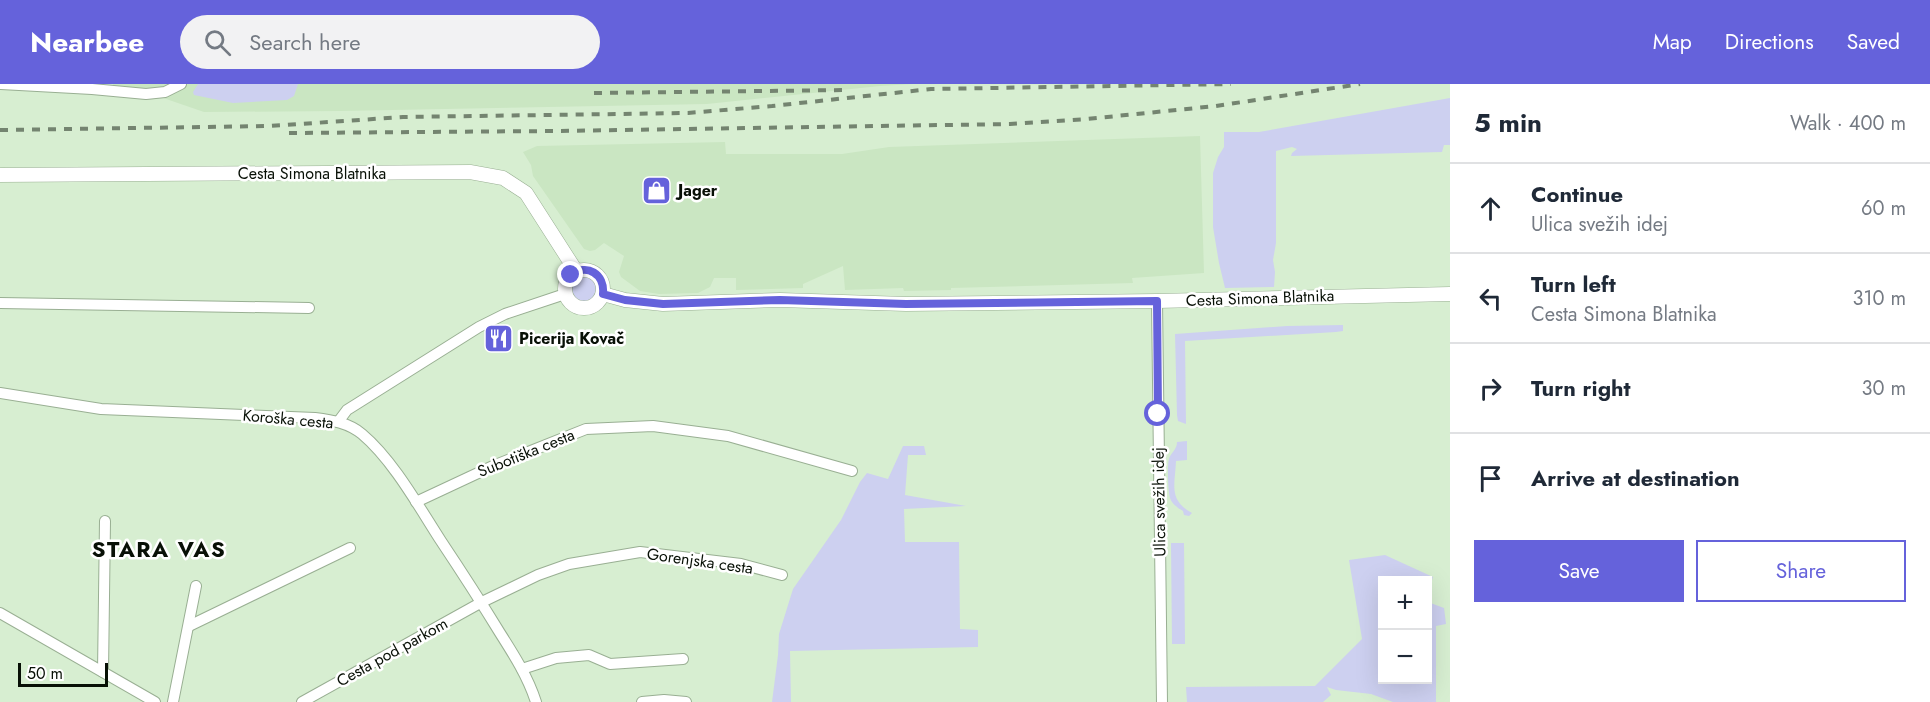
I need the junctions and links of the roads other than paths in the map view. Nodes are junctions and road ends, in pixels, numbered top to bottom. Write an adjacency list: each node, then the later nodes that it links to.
1 (1, 84): 2 (street)
2 (181, 84)
3 (0, 175): 4 (street, Cesta Simona Blatnika)
4 (576, 271): 5 (street); 6 (street)
5 (565, 294): 6 (street); 12 (street)
6 (603, 294): 8 (street, Cesta Simona Blatnika)
7 (1450, 294): 8 (street, Cesta Simona Blatnika)
8 (1157, 301): 31 (street, Ulica svežih idej)
9 (0, 303): 10 (street)
10 (309, 308)
11 (0, 393): 12 (street, Koroška cesta)
12 (338, 422): 14 (street, Koroška cesta)
13 (852, 471): 14 (street, Subotiška cesta)
14 (416, 502): 19 (street, Koroška cesta)
15 (105, 521): 24 (street)
16 (350, 548): 21 (street)
17 (782, 576): 19 (street, Gorenjska cesta)
18 (196, 586): 21 (street)
19 (482, 603): 23 (street, Koroška cesta); 27 (street, Cesta pod parkom)
20 (0, 613): 24 (street)
21 (189, 626): 26 (street)
22 (683, 659): 23 (street)
23 (522, 669): 28 (street, Koroška cesta)
24 (103, 672): 25 (street)
25 (155, 702)
26 (173, 702)
27 (302, 702)
28 (536, 702)
29 (642, 702): 30 (street)
30 (686, 702)
31 (1162, 702)

